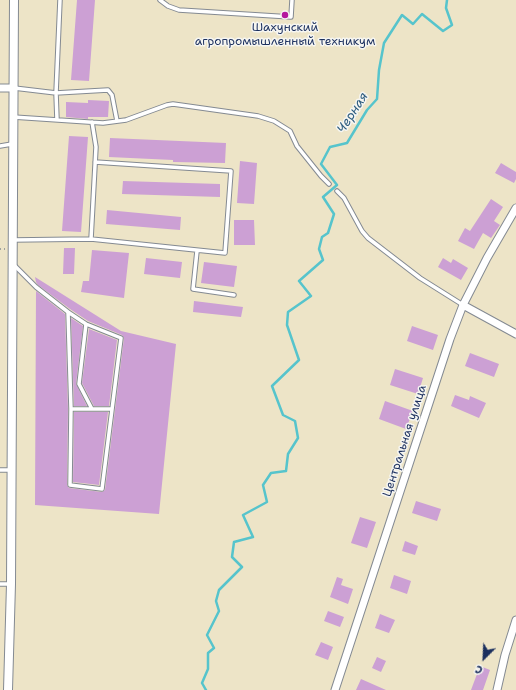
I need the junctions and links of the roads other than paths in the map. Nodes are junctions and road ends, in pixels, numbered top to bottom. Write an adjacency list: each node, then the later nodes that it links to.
1 (14, 0): 6 (street)
2 (60, 0): 7 (lane)
3 (160, 0): 4 (lane)
4 (292, 0)
5 (0, 88): 6 (street)
6 (14, 88): 7 (lane); 8 (street)
7 (56, 93): 9 (lane); 10 (lane)
8 (14, 117): 9 (lane); 12 (street)
9 (57, 120): 11 (lane)
10 (117, 121): 11 (lane); 15 (lane)
11 (92, 122): 14 (lane)
12 (13, 144): 13 (lane); 19 (street)
13 (0, 146)
14 (95, 162): 18 (lane); 20 (lane)
15 (329, 184)
16 (337, 191): 23 (lane)
17 (516, 208): 23 (street, Центральная улица)
18 (91, 239): 19 (lane); 20 (lane)
19 (13, 240): 21 (street)
20 (197, 251): 22 (lane)
21 (13, 264): 24 (lane); 31 (street)
22 (234, 295)
23 (463, 305): 26 (street); 36 (street, Центральная улица)
24 (68, 312): 25 (lane); 27 (lane)
25 (86, 324): 28 (lane); 29 (lane)
26 (516, 334)
27 (71, 409): 28 (lane); 29 (lane)
28 (92, 409): 29 (lane)
29 (112, 409)
30 (0, 470): 31 (lane)
31 (12, 470): 33 (street)
32 (0, 584): 33 (lane)
33 (11, 584): 35 (street)
34 (516, 620): 37 (street)
35 (8, 690)
36 (335, 690)
37 (498, 690)

